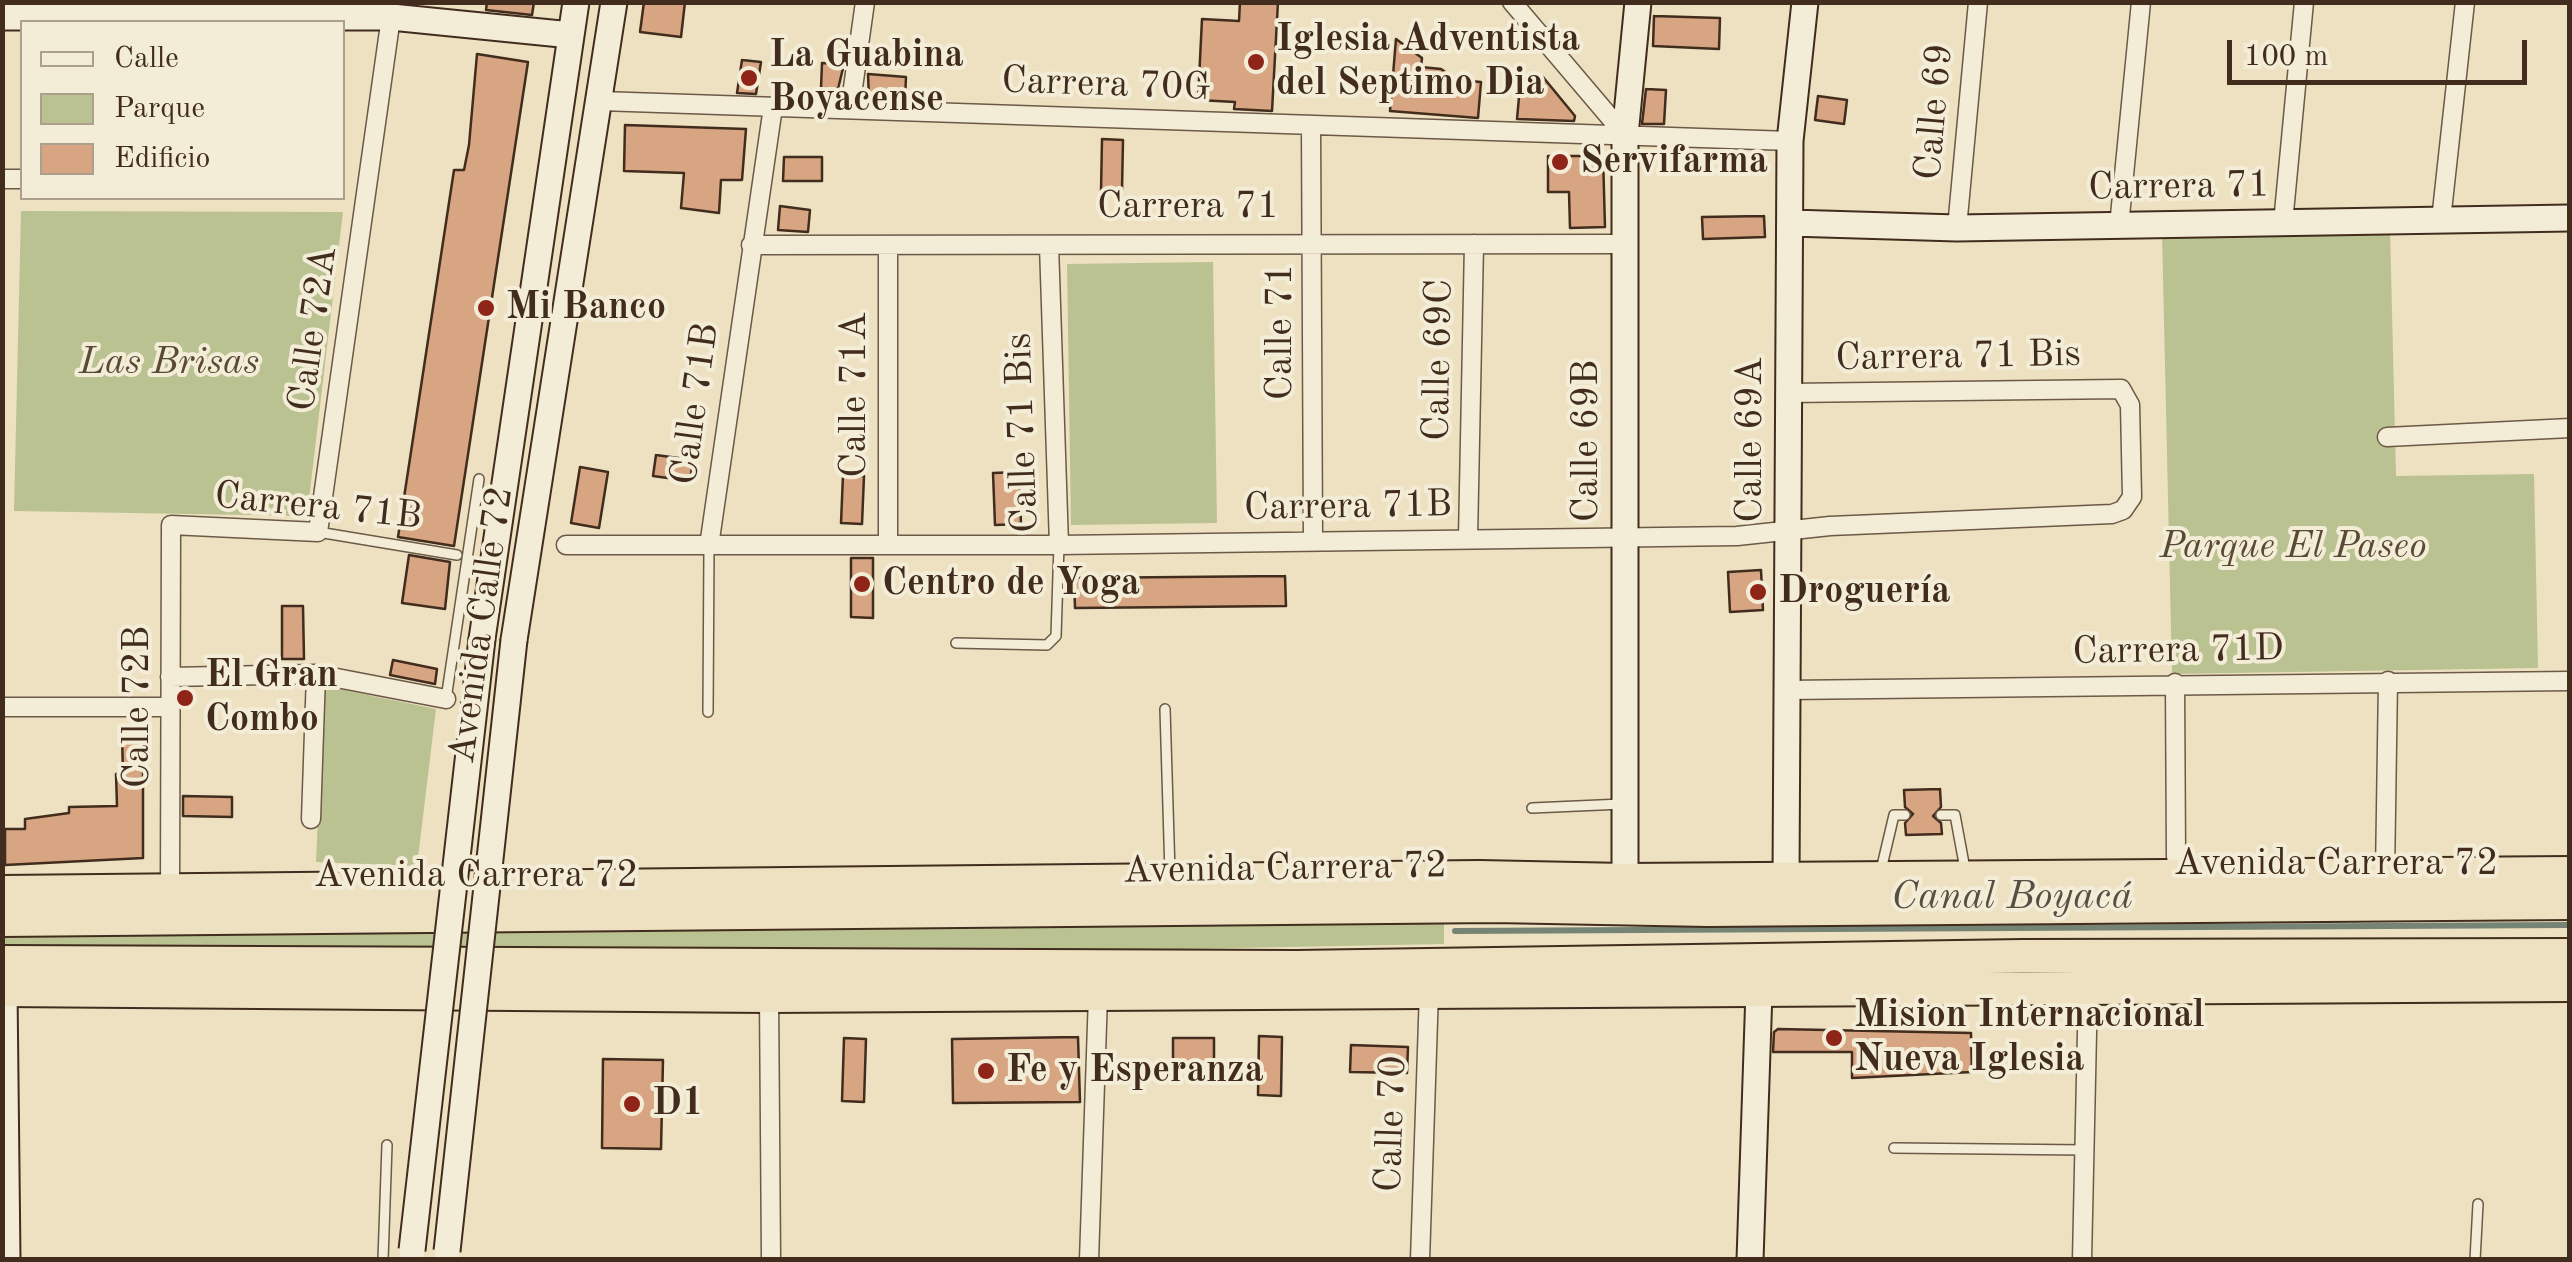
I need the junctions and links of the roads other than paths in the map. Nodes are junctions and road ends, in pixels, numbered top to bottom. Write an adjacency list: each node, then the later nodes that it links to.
1 (576, 2): 15 (street, Avenida Calle 72)
2 (614, 2): 16 (street, Avenida Calle 72)
3 (865, 2): 18 (street)
4 (1512, 2): 20 (street)
5 (1638, 2): 20 (street, Calle 69B)
6 (1805, 2): 21 (street, Calle 69A)
7 (1978, 2): 27 (street, Calle 69)
8 (2141, 2): 26 (street)
9 (2304, 2): 25 (street)
10 (2465, 2): 23 (street)
11 (128, 10): 13 (street); 14 (street)
12 (391, 16): 14 (street); 15 (street); 41 (street, Calle 72A)
13 (2, 17)
14 (199, 20)
15 (571, 35): 107 (street, Avenida Calle 72, bridge)
16 (600, 101): 17 (street, Carrera 70G); 108 (street, Avenida Calle 72, bridge)
17 (772, 107): 18 (street, Carrera 70G); 33 (street, Calle 71B)
18 (850, 110): 19 (street, Carrera 70G)
19 (1311, 125): 20 (street, Carrera 70G); 28 (street, Calle 71)
20 (1624, 135): 21 (street, Carrera 70G); 30 (street, Calle 69B)
21 (1790, 142): 24 (street, Calle 69A)
22 (2570, 218): 23 (street, Carrera 71)
23 (2441, 220): 25 (street, Carrera 71)
24 (1790, 223): 27 (street, Carrera 71); 34 (street, Calle 69A)
25 (2283, 223): 26 (street, Carrera 71)
26 (2119, 226): 27 (street, Carrera 71)
27 (1957, 228)
28 (1314, 244): 29 (street, Carrera 71); 32 (street, Carrera 71); 44 (street, Calle 71)
29 (1474, 244): 30 (street, Carrera 71); 43 (street, Calle 69C)
30 (1624, 244): 42 (street, Calle 69B)
31 (888, 245): 32 (street, Carrera 71); 33 (street, Carrera 71); 46 (street, Calle 71A)
32 (1049, 245): 47 (street, Calle 71 Bis)
33 (751, 246): 48 (street, Calle 71B)
34 (1789, 392): 38 (street, Carrera 71 Bis); 40 (street, Calle 69A)
35 (2570, 428): 36 (street)
36 (2386, 437)
37 (479, 479): 57 (lane)
38 (2128, 505): 40 (street, Carrera 71B)
39 (171, 525): 41 (street, Carrera 71B); 52 (street, Calle 72B)
40 (1788, 531): 42 (street, Carrera 71B); 56 (street, Calle 69A)
41 (318, 532): 49 (lane, Carrera 71B)
42 (1624, 537): 43 (street, Carrera 71B); 62 (street, Calle 69B)
43 (1468, 538): 44 (street, Carrera 71B)
44 (1312, 539): 47 (street, Carrera 71B)
45 (566, 544): 48 (street, Carrera 71B)
46 (888, 545): 47 (street, Carrera 71B); 48 (street, Carrera 71B)
47 (1059, 545): 50 (lane, Calle 71 Bis)
48 (709, 546): 61 (lane, Calle 71B)
49 (457, 555)
50 (956, 643)
51 (316, 674): 52 (street); 57 (street); 66 (street)
52 (170, 677): 59 (street, Calle 72B)
53 (2388, 681): 54 (street, Carrera 71D); 55 (street, Carrera 71D); 70 (street)
54 (2570, 681)
55 (2174, 684): 56 (street, Carrera 71D); 67 (street)
56 (1787, 690): 73 (street, Calle 69A)
57 (446, 698)
58 (2, 707): 59 (street)
59 (170, 707): 78 (street, Calle 72B)
60 (1164, 709): 74 (lane)
61 (708, 712)
62 (1624, 804): 63 (lane); 75 (street, Calle 69B)
63 (1532, 808)
64 (1905, 815): 72 (lane)
65 (1941, 815): 71 (lane)
66 (311, 819)
67 (2176, 857)
68 (2570, 873): 70 (highway, Avenida Carrera 72)
69 (2282, 874): 70 (highway, Avenida Carrera 72); 71 (highway, Avenida Carrera 72); 82 (highway)
70 (2385, 874)
71 (1965, 876): 72 (highway, Avenida Carrera 72)
72 (1878, 878): 73 (highway, Avenida Carrera 72)
73 (1786, 879): 75 (highway, Avenida Carrera 72)
74 (1170, 880): 75 (highway, Avenida Carrera 72); 76 (highway, Avenida Carrera 72)
75 (1624, 880): 83 (highway)
76 (1026, 882): 77 (highway, Avenida Carrera 72); 84 (highway)
77 (772, 883): 78 (highway, Avenida Carrera 72); 85 (highway)
78 (170, 890): 79 (highway, Avenida Carrera 72)
79 (52, 891): 80 (highway, Avenida Carrera 72); 86 (highway)
80 (2, 892)
81 (2570, 903): 82 (highway, Avenida Carrera 72)
82 (2325, 906): 83 (highway, Avenida Carrera 72)
83 (1569, 908): 84 (highway, Avenida Carrera 72)
84 (1112, 912): 85 (highway, Avenida Carrera 72)
85 (696, 914): 86 (highway, Avenida Carrera 72)
86 (122, 919): 87 (highway, Avenida Carrera 72)
87 (2, 920)
88 (2570, 956): 89 (highway)
89 (1648, 960): 91 (highway); 97 (highway)
90 (848, 966): 91 (highway); 92 (highway); 100 (highway)
91 (1032, 966): 101 (highway)
92 (3, 981): 99 (highway); 105 (street)
93 (2570, 985): 94 (highway)
94 (2088, 987): 96 (highway); 104 (street)
95 (1428, 991): 97 (highway); 98 (highway); 113 (street, Calle 70)
96 (1759, 991): 97 (highway); 114 (street)
97 (1571, 992)
98 (1098, 995): 101 (highway); 112 (street)
99 (769, 996): 100 (highway); 111 (street)
100 (900, 996): 101 (highway)
101 (963, 996)
102 (387, 1145): 110 (lane)
103 (1894, 1148): 104 (lane)
104 (2085, 1150): 115 (street)
105 (4, 1181): 109 (street)
106 (2478, 1204): 116 (lane)
107 (412, 1255)
108 (446, 1255)
109 (8, 1260)
110 (383, 1260)
111 (771, 1260)
112 (1089, 1260)
113 (1420, 1260)
114 (1750, 1260)
115 (2082, 1260)
116 (2475, 1260)

